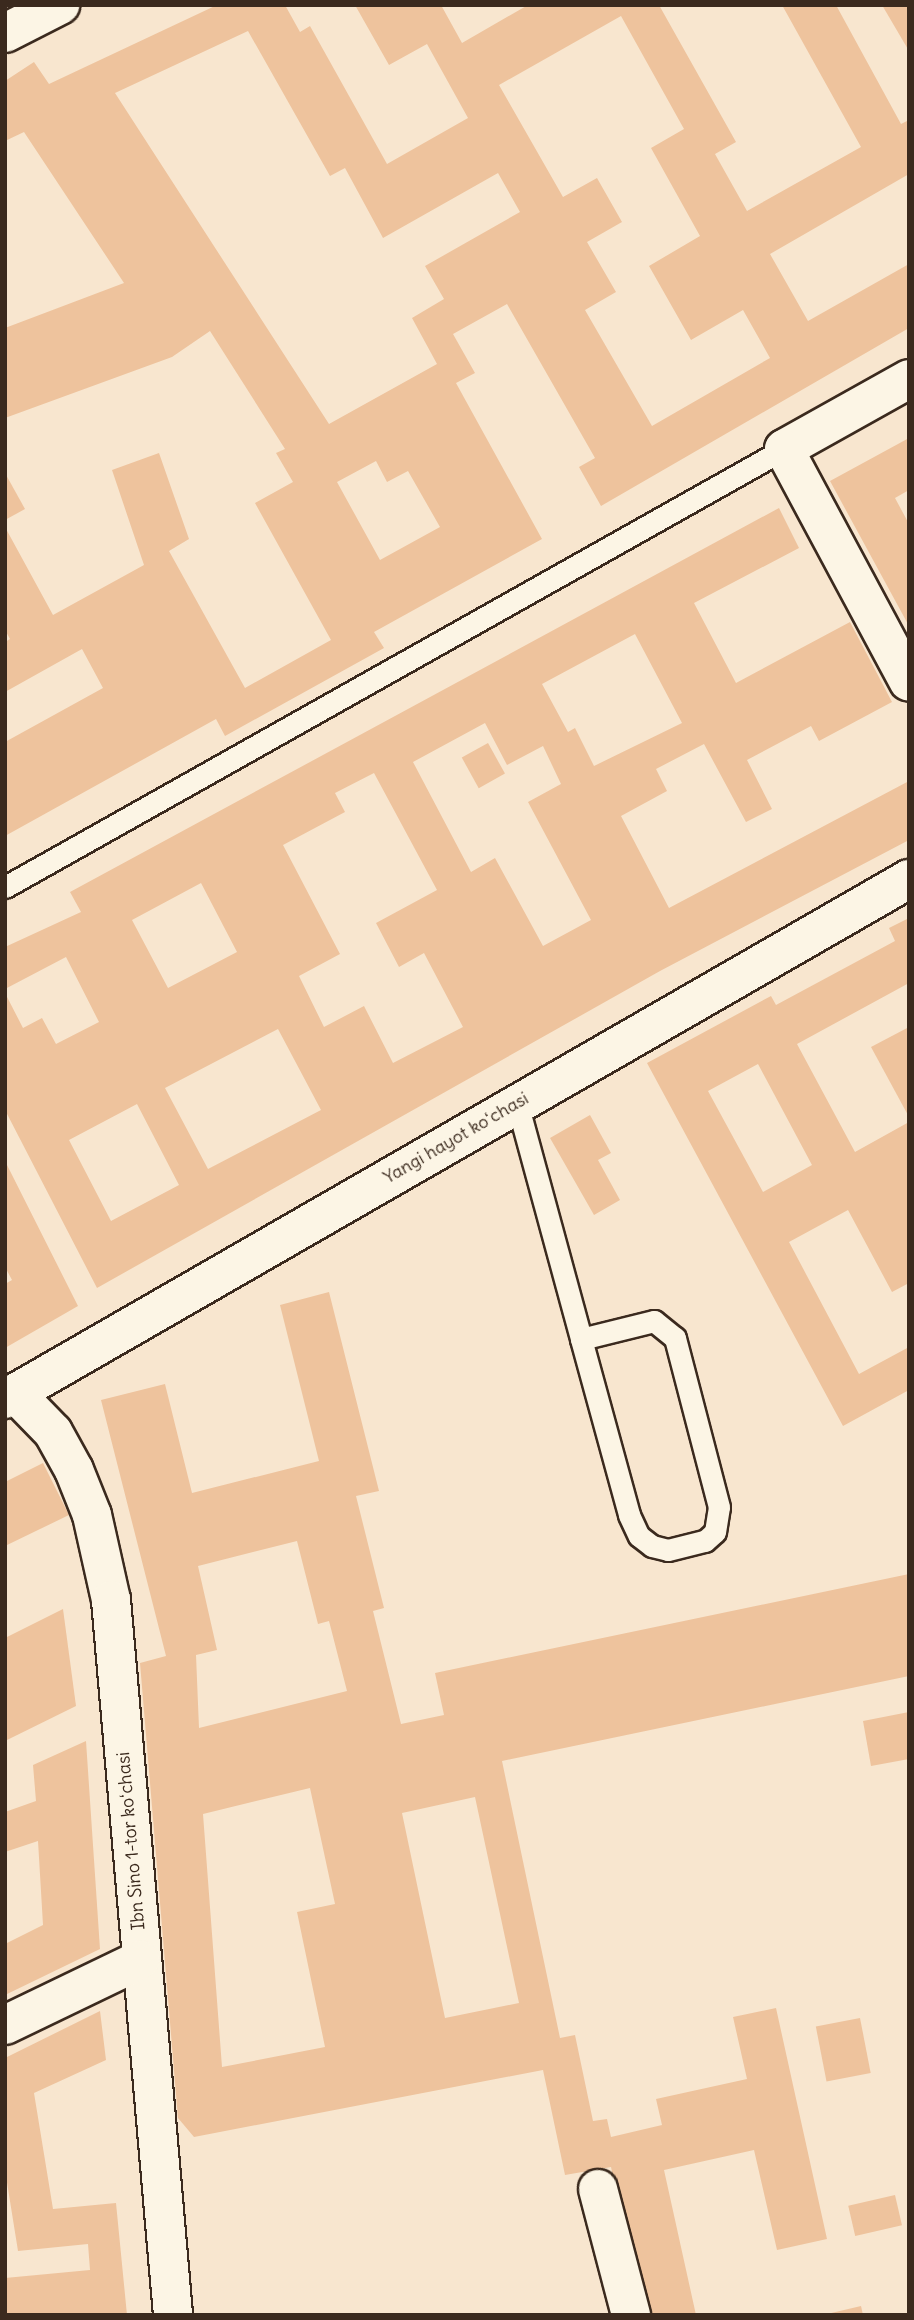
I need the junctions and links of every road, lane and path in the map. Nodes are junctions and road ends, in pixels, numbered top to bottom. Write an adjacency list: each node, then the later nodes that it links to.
1 (60, 5): 2 (street)
2 (5, 33)
3 (909, 379): 4 (street)
4 (784, 449): 5 (street); 7 (lane)
5 (909, 682)
6 (909, 879): 8 (street, Yangi hayot koʻchasi)
7 (5, 887)
8 (517, 1103): 9 (lane); 10 (street, Yangi hayot koʻchasi)
9 (582, 1339): 9 (lane)
10 (10, 1396): 11 (street, Ibn Sino 1-tor koʻchasi)
11 (140, 1960): 12 (street); 14 (street, Ibn Sino 1-tor koʻchasi)
12 (5, 2025)
13 (598, 2189): 15 (street)
14 (173, 2315)
15 (631, 2315)

